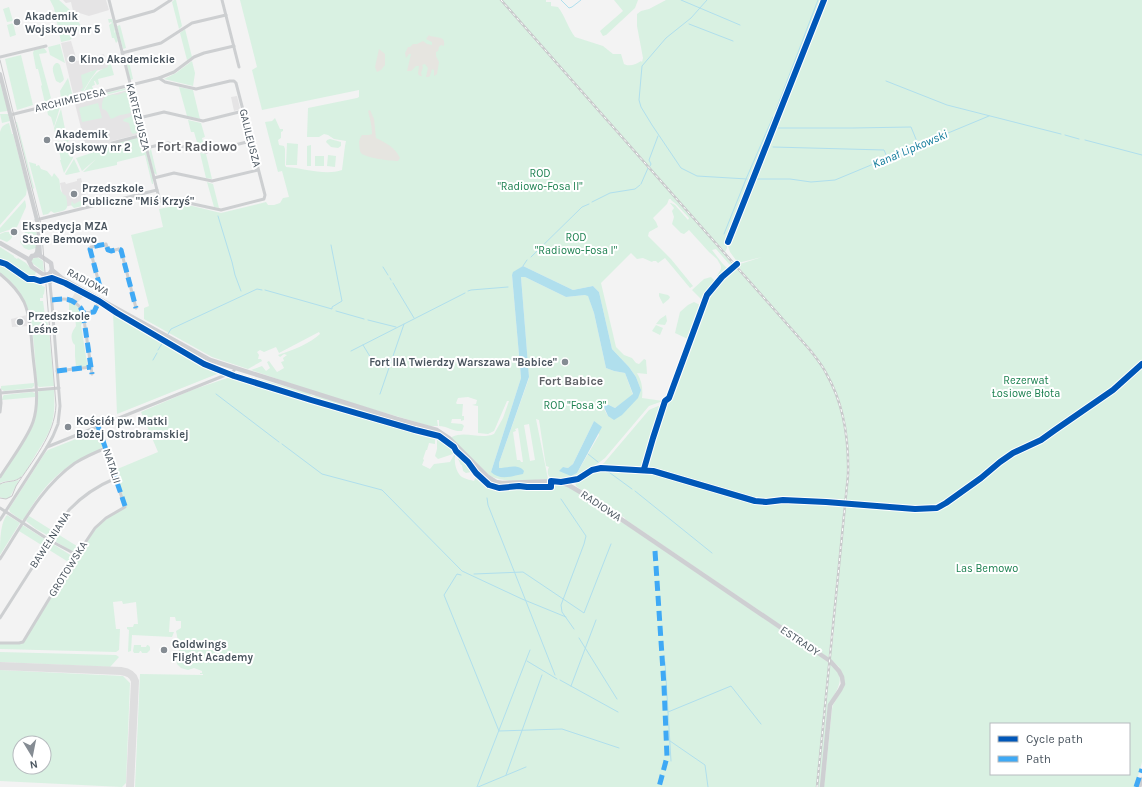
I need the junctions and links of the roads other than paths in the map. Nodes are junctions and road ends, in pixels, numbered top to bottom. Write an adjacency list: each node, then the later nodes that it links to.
1 (109, 0): 5 (street, KARTEZJUSZA)
2 (171, 0): 5 (street)
3 (222, 0): 4 (street)
4 (226, 15): 7 (street); 8 (street)
5 (115, 22): 8 (street, KARTEZJUSZA)
6 (46, 46): 9 (street)
7 (234, 46): 10 (street); 12 (street, ARCHIMEDESA)
8 (122, 53): 13 (street, KARTEZJUSZA)
9 (0, 57)
10 (240, 67)
11 (0, 74): 15 (street)
12 (159, 78): 13 (street, ARCHIMEDESA); 14 (street, GALILEUSZA)
13 (130, 85): 15 (street, ARCHIMEDESA); 16 (street, KARTEZJUSZA)
14 (243, 111): 16 (street); 18 (street, GALILEUSZA)
15 (10, 115): 25 (street)
16 (139, 118): 17 (street, KARTEZJUSZA)
17 (143, 135): 19 (street); 20 (street, KARTEZJUSZA)
18 (251, 141): 20 (street); 21 (street, GALILEUSZA)
19 (112, 143)
20 (146, 148): 22 (street, KARTEZJUSZA)
21 (258, 170): 22 (street); 24 (street, GALILEUSZA)
22 (154, 178): 23 (street, KARTEZJUSZA)
23 (157, 190): 24 (street, KARTEZJUSZA); 25 (street)
24 (169, 204)
25 (36, 220): 27 (street)
26 (0, 243): 27 (main road)
27 (34, 257): 29 (main road); 29 (main road)
28 (0, 274): 44 (street)
29 (49, 274): 30 (main road, RADIOWA); 31 (main road, RADIOWA); 32 (street)
30 (58, 277): 31 (main road, RADIOWA); 32 (street)
31 (63, 278): 34 (main road, RADIOWA)
32 (50, 283): 35 (street)
33 (100, 287): 36 (street)
34 (100, 299): 37 (street); 39 (main road, RADIOWA)
35 (52, 300): 37 (street); 40 (street)
36 (136, 308)
37 (84, 314): 38 (street)
38 (91, 367): 40 (street); 41 (street)
39 (235, 368): 47 (street); 60 (main road, RADIOWA)
40 (57, 370): 42 (street)
41 (92, 374)
42 (59, 388): 44 (street); 48 (street)
43 (0, 390): 45 (street)
44 (36, 390): 45 (street); 52 (street)
45 (0, 393): 46 (street)
46 (0, 412)
47 (98, 426): 49 (street); 51 (street, NATALII)
48 (53, 436): 49 (street); 50 (street)
49 (63, 440): 50 (street)
50 (47, 447): 56 (street)
51 (106, 448): 53 (street, NATALII); 58 (street)
52 (0, 477)
53 (116, 478): 54 (street, NATALII); 59 (street, BAWEŁNIANA)
54 (125, 506): 61 (street, GROTOWSKA)
55 (0, 508): 56 (street)
56 (5, 511): 57 (street); 58 (street)
57 (0, 520)
58 (23, 523): 59 (street); 62 (street)
59 (49, 540): 61 (street); 63 (street, BAWEŁNIANA)
60 (658, 544): 66 (main road, ESTRADY)
61 (77, 556): 64 (street, GROTOWSKA)
62 (0, 559)
63 (0, 618)
64 (0, 643)
65 (1142, 779): 67 (main road)
66 (822, 787)
67 (1140, 787)

